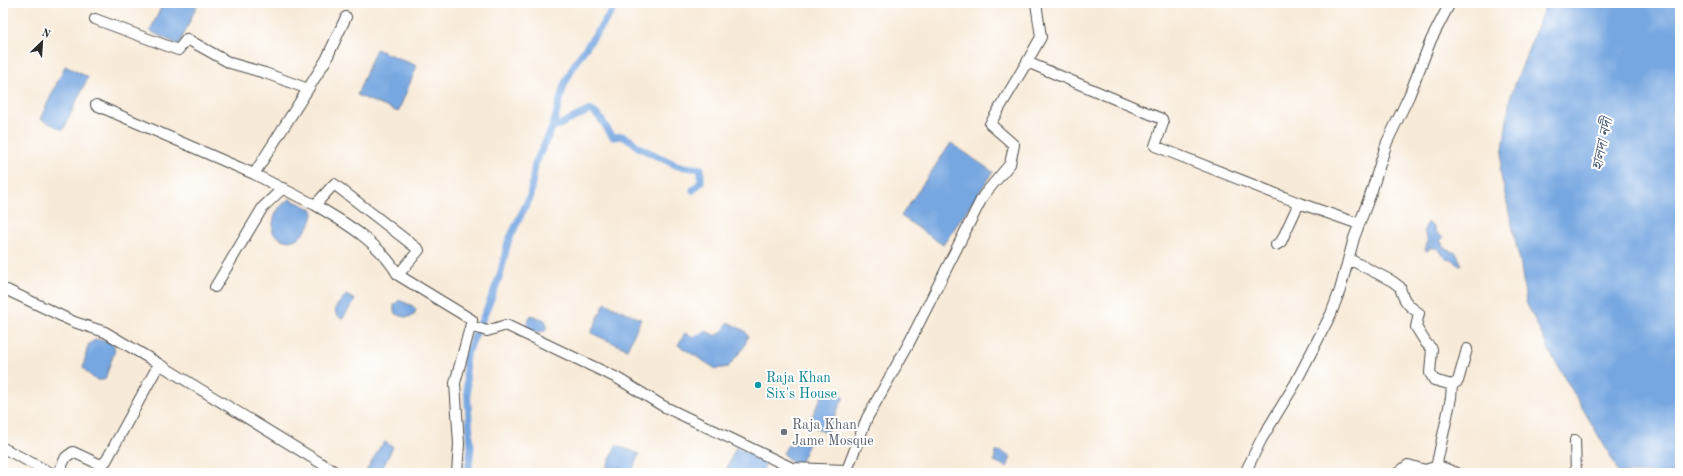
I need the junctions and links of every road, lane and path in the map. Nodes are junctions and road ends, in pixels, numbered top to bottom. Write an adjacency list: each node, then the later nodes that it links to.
1 (1036, 3): 5 (street)
2 (1450, 3): 12 (street)
3 (346, 17): 6 (street)
4 (95, 19): 6 (street)
5 (1027, 62): 10 (street); 25 (street)
6 (308, 90): 8 (street)
7 (96, 105): 8 (street)
8 (254, 174): 9 (street)
9 (283, 188): 11 (street); 16 (street)
10 (1299, 203): 12 (street); 13 (street)
11 (315, 205): 15 (street); 15 (street)
12 (1359, 224): 14 (street)
13 (1276, 245)
14 (1349, 259): 21 (street); 30 (street)
15 (398, 275): 18 (street)
16 (215, 287)
17 (7, 290): 20 (street)
18 (471, 326): 25 (street); 29 (street)
19 (1467, 349): 21 (street)
20 (159, 364): 27 (street); 28 (street)
21 (1452, 385): 24 (street)
22 (1575, 440): 33 (street)
23 (3, 448): 26 (street)
24 (1438, 466): 31 (street); 32 (street)
25 (849, 472)
26 (51, 473)
27 (58, 473)
28 (337, 473)
29 (457, 473)
30 (1245, 473)
31 (1398, 473)
32 (1458, 473)
33 (1576, 473)

